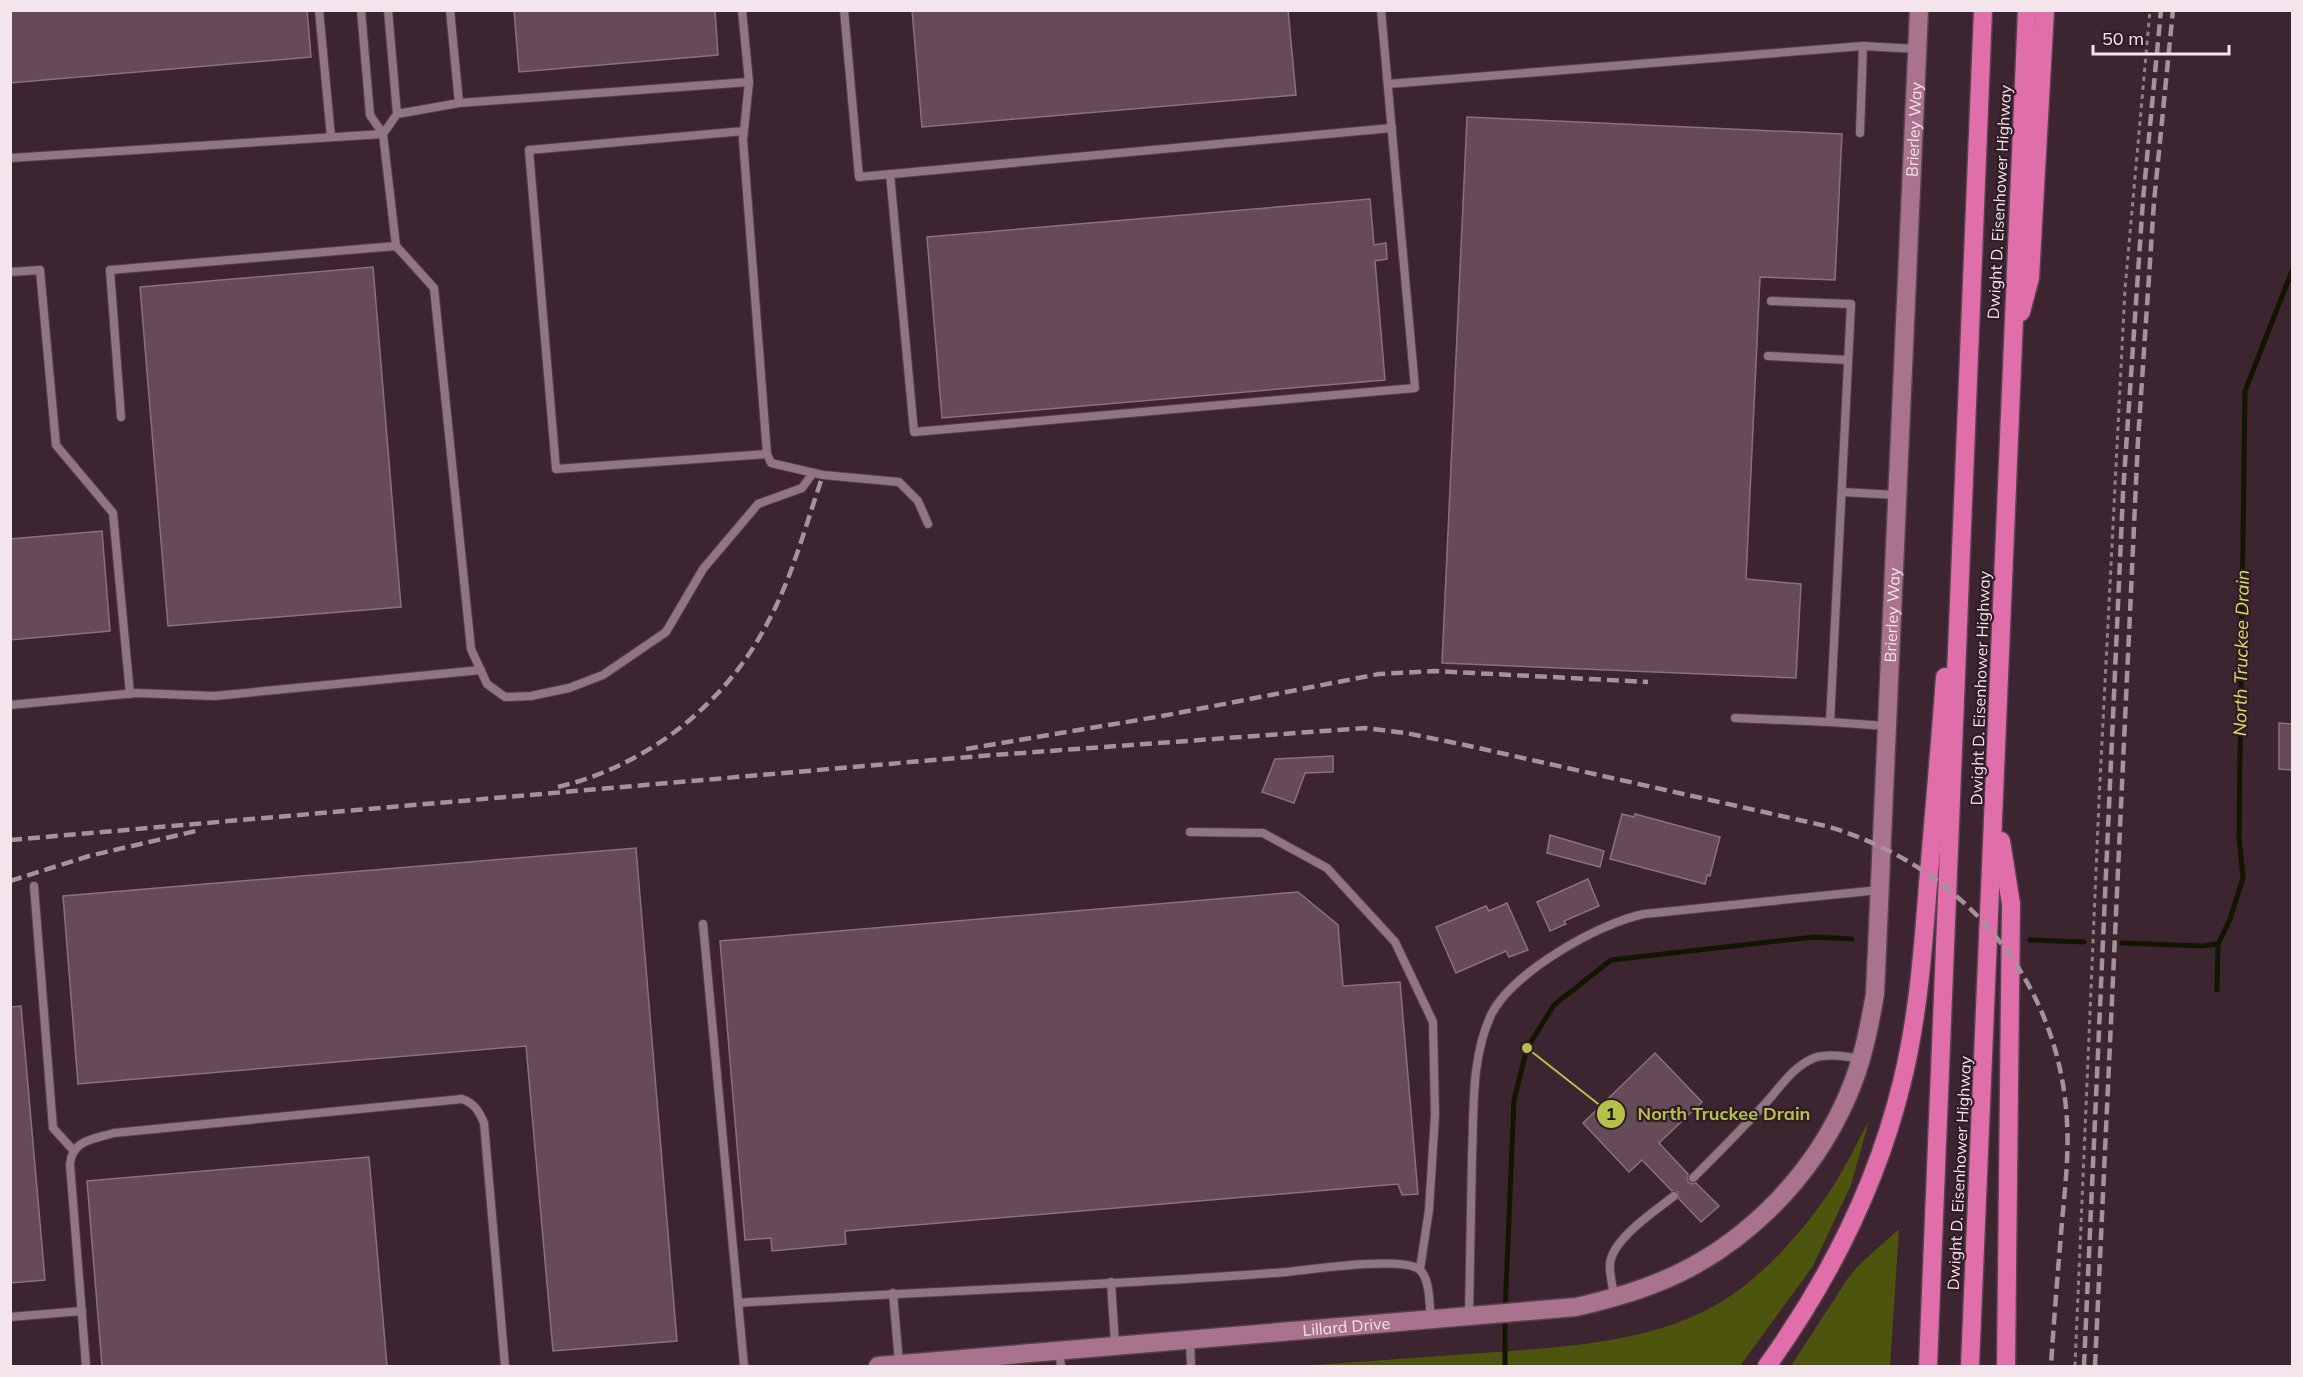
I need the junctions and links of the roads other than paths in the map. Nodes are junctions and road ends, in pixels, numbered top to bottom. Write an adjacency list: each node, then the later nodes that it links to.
1 (319, 10): 22 (lane)
2 (361, 10): 21 (lane)
3 (388, 10): 17 (lane)
4 (450, 10): 16 (lane)
5 (742, 10): 14 (lane)
6 (844, 10): 24 (lane)
7 (1381, 10): 15 (lane)
8 (1918, 10): 13 (street, Brierley Way)
9 (1983, 10): 37 (highway, Dwight D. Eisenhower Highway)
10 (2027, 10): 28 (highway, Dwight D. Eisenhower Highway)
11 (2045, 10): 28 (highway)
12 (1863, 46): 13 (lane); 15 (lane); 20 (lane)
13 (1917, 50): 35 (street, Brierley Way)
14 (748, 82): 16 (lane); 19 (lane)
15 (1388, 84): 18 (lane)
16 (459, 103): 17 (lane)
17 (397, 114): 21 (lane)
18 (1392, 128): 24 (lane); 24 (lane)
19 (744, 131): 32 (lane); 32 (lane)
20 (1860, 133)
21 (382, 134): 22 (lane); 25 (lane)
22 (331, 137): 23 (lane)
23 (10, 158)
24 (890, 174)
25 (396, 246): 31 (lane); 38 (lane)
26 (10, 272): 39 (lane)
27 (1771, 301): 30 (lane)
28 (2011, 352): 44 (highway, Dwight D. Eisenhower Highway)
29 (1768, 356): 30 (lane)
30 (1848, 360): 34 (lane)
31 (122, 417)
32 (767, 454): 33 (lane)
33 (813, 473): 36 (lane); 38 (lane)
34 (1842, 492): 35 (lane); 42 (lane)
35 (1898, 495): 43 (street, Brierley Way)
36 (928, 524)
37 (1963, 535): 73 (highway); 74 (highway, Dwight D. Eisenhower Highway)
38 (481, 670): 39 (lane)
39 (130, 694): 40 (lane)
40 (10, 705)
41 (1734, 718): 42 (lane)
42 (1830, 722): 43 (lane)
43 (1888, 726): 47 (street, Brierley Way)
44 (1995, 803): 75 (highway, Dwight D. Eisenhower Highway); 76 (highway)
45 (1190, 832): 54 (lane)
46 (34, 886): 50 (lane)
47 (1881, 890): 49 (street, Brierley Way); 60 (lane)
48 (703, 924): 58 (lane)
49 (1861, 1058): 51 (lane); 52 (street, Brierley Way)
50 (74, 1151): 59 (lane); 69 (lane)
51 (1693, 1178)
52 (1782, 1196): 57 (street, Lillard Drive)
53 (1674, 1197): 57 (lane)
54 (1420, 1269): 55 (lane); 62 (lane)
55 (1111, 1282): 56 (lane); 64 (lane)
56 (894, 1293): 58 (lane); 67 (lane)
57 (1614, 1298): 60 (street, Lillard Drive)
58 (738, 1303): 70 (lane)
59 (82, 1311): 61 (lane); 68 (lane)
60 (1477, 1315): 62 (street, Lillard Drive)
61 (10, 1317)
62 (1431, 1319): 63 (street, Lillard Drive)
63 (1190, 1340): 64 (street, Lillard Drive); 72 (lane)
64 (1115, 1346): 65 (street, Lillard Drive)
65 (1060, 1359): 66 (street, Lillard Drive)
66 (944, 1364): 67 (street, Lillard Drive)
67 (899, 1365): 71 (street, Lillard Drive)
68 (86, 1366)
69 (505, 1366)
70 (744, 1366)
71 (878, 1366)
72 (1191, 1366)
73 (1767, 1366)
74 (1928, 1366)
75 (1970, 1366)
76 (2006, 1366)

